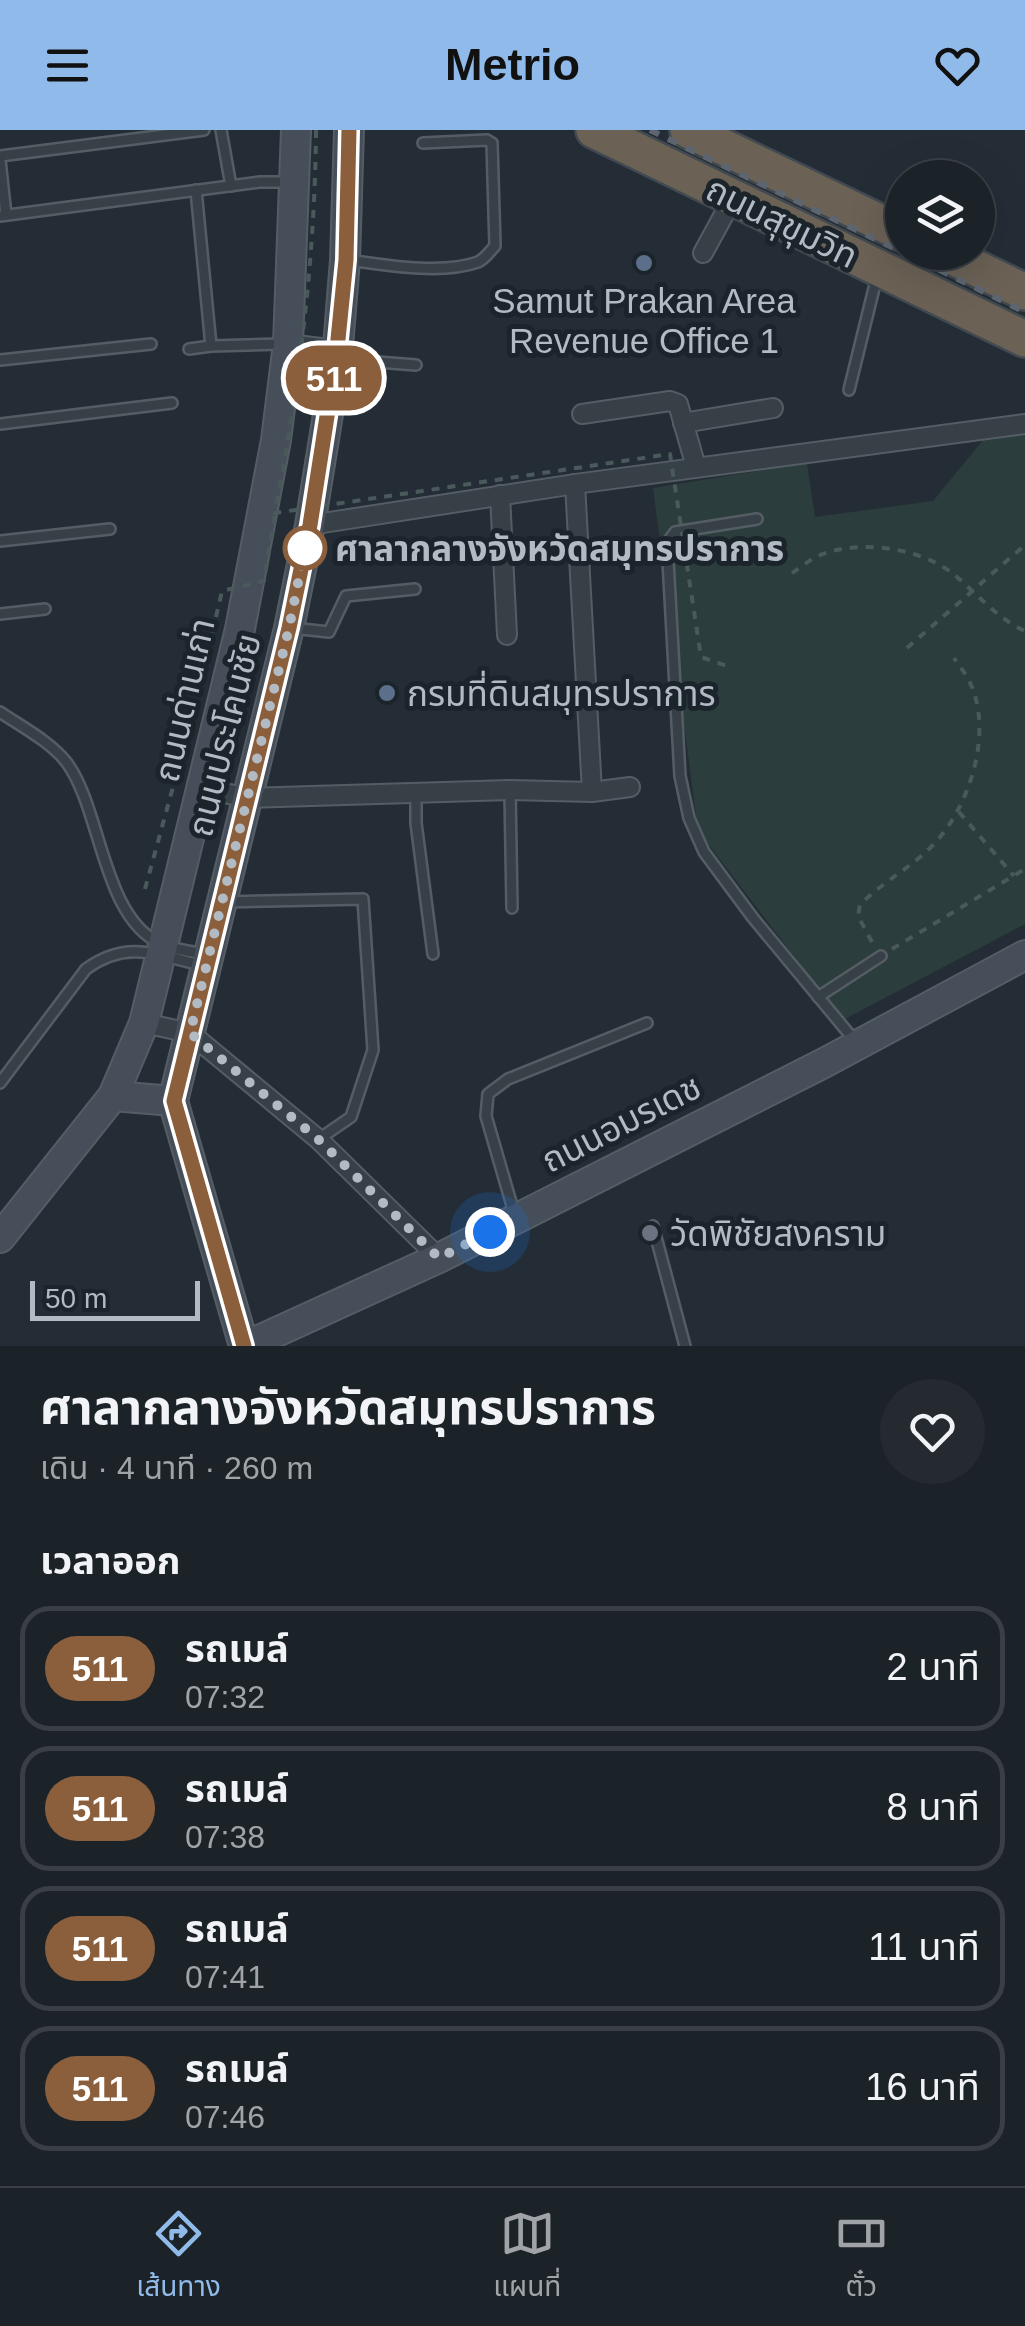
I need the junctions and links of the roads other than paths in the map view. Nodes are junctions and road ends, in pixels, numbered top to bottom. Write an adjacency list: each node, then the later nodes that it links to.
1 (204, 130): 8 (lane)
2 (221, 130): 10 (lane)
3 (296, 130): 9 (main road, ถนนด่านเก่า)
4 (349, 130): 16 (main road, ถนนประโคนชัย)
5 (594, 130): 12 (highway, ถนนสุขุมวิท)
6 (688, 130): 14 (highway, ถนนสุขุมวิท)
7 (423, 143): 16 (lane)
8 (0, 158): 13 (lane)
9 (294, 182): 10 (lane); 24 (main road, ถนนด่านเก่า)
10 (230, 186): 11 (lane)
11 (196, 190): 13 (lane); 25 (lane)
12 (733, 198): 15 (street); 17 (highway, ถนนสุขุมวิท)
13 (3, 216)
14 (885, 225)
15 (703, 253)
16 (346, 260): 27 (main road, ถนนประโคนชัย)
17 (879, 268): 20 (highway, ถนนสุขุมวิท); 30 (lane)
18 (931, 270): 20 (highway)
19 (979, 270): 21 (highway)
20 (921, 289): 22 (highway, ถนนสุขุมวิท)
21 (1025, 292)
22 (1025, 339)
23 (151, 344): 28 (lane)
24 (288, 344): 25 (lane); 27 (street); 51 (main road, ถนนด่านเก่า)
25 (211, 346): 26 (lane)
26 (188, 349)
27 (337, 354): 29 (lane); 41 (main road, ถนนประโคนชัย)
28 (0, 360)
29 (416, 365)
30 (848, 390)
31 (172, 403): 35 (lane)
32 (774, 408): 34 (street)
33 (582, 414): 34 (street)
34 (683, 423): 37 (street)
35 (0, 424)
36 (1025, 424): 37 (street)
37 (696, 467): 38 (street)
38 (574, 484): 39 (street); 53 (street)
39 (500, 496): 41 (street); 48 (street)
40 (757, 519): 63 (lane)
41 (310, 525): 47 (main road, ถนนประโคนชัย)
42 (110, 529): 43 (lane)
43 (0, 542)
44 (416, 589): 47 (lane)
45 (44, 609): 46 (lane)
46 (0, 614)
47 (289, 628): 55 (main road, ถนนประโคนชัย)
48 (507, 635)
49 (0, 712): 58 (lane)
50 (630, 787): 53 (street)
51 (202, 788): 55 (street); 58 (main road, ถนนด่านเก่า)
52 (510, 790): 53 (street); 54 (street); 57 (lane)
53 (592, 792)
54 (416, 795): 55 (street); 59 (lane)
55 (247, 798): 56 (main road, ถนนประโคนชัย)
56 (221, 902): 62 (main road, ถนนประโคนชัย); 71 (lane)
57 (512, 908)
58 (162, 950): 62 (lane); 64 (main road, ถนนด่านเก่า); 68 (lane)
59 (433, 954)
60 (881, 956): 63 (lane)
61 (1025, 956): 67 (main road, ถนนอมรเดช)
62 (208, 961): 66 (main road, ถนนประโคนชัย)
63 (818, 996): 67 (lane)
64 (144, 1023): 66 (street); 69 (main road, ถนนด่านเก่า)
65 (648, 1023): 72 (lane)
66 (190, 1033): 70 (main road, ถนนประโคนชัย); 71 (street)
67 (856, 1043): 72 (main road, ถนนอมรเดช)
68 (0, 1084)
69 (113, 1096): 70 (main road); 74 (main road, ถนนด่านเก่า)
70 (174, 1101): 76 (main road, ถนนประโคนชัย)
71 (318, 1139): 75 (street)
72 (516, 1219): 75 (main road, ถนนอมรเดช)
73 (652, 1226): 77 (lane)
74 (0, 1238)
75 (439, 1258): 76 (main road, ถนนอมรเดช)
76 (245, 1346)
77 (685, 1346)

